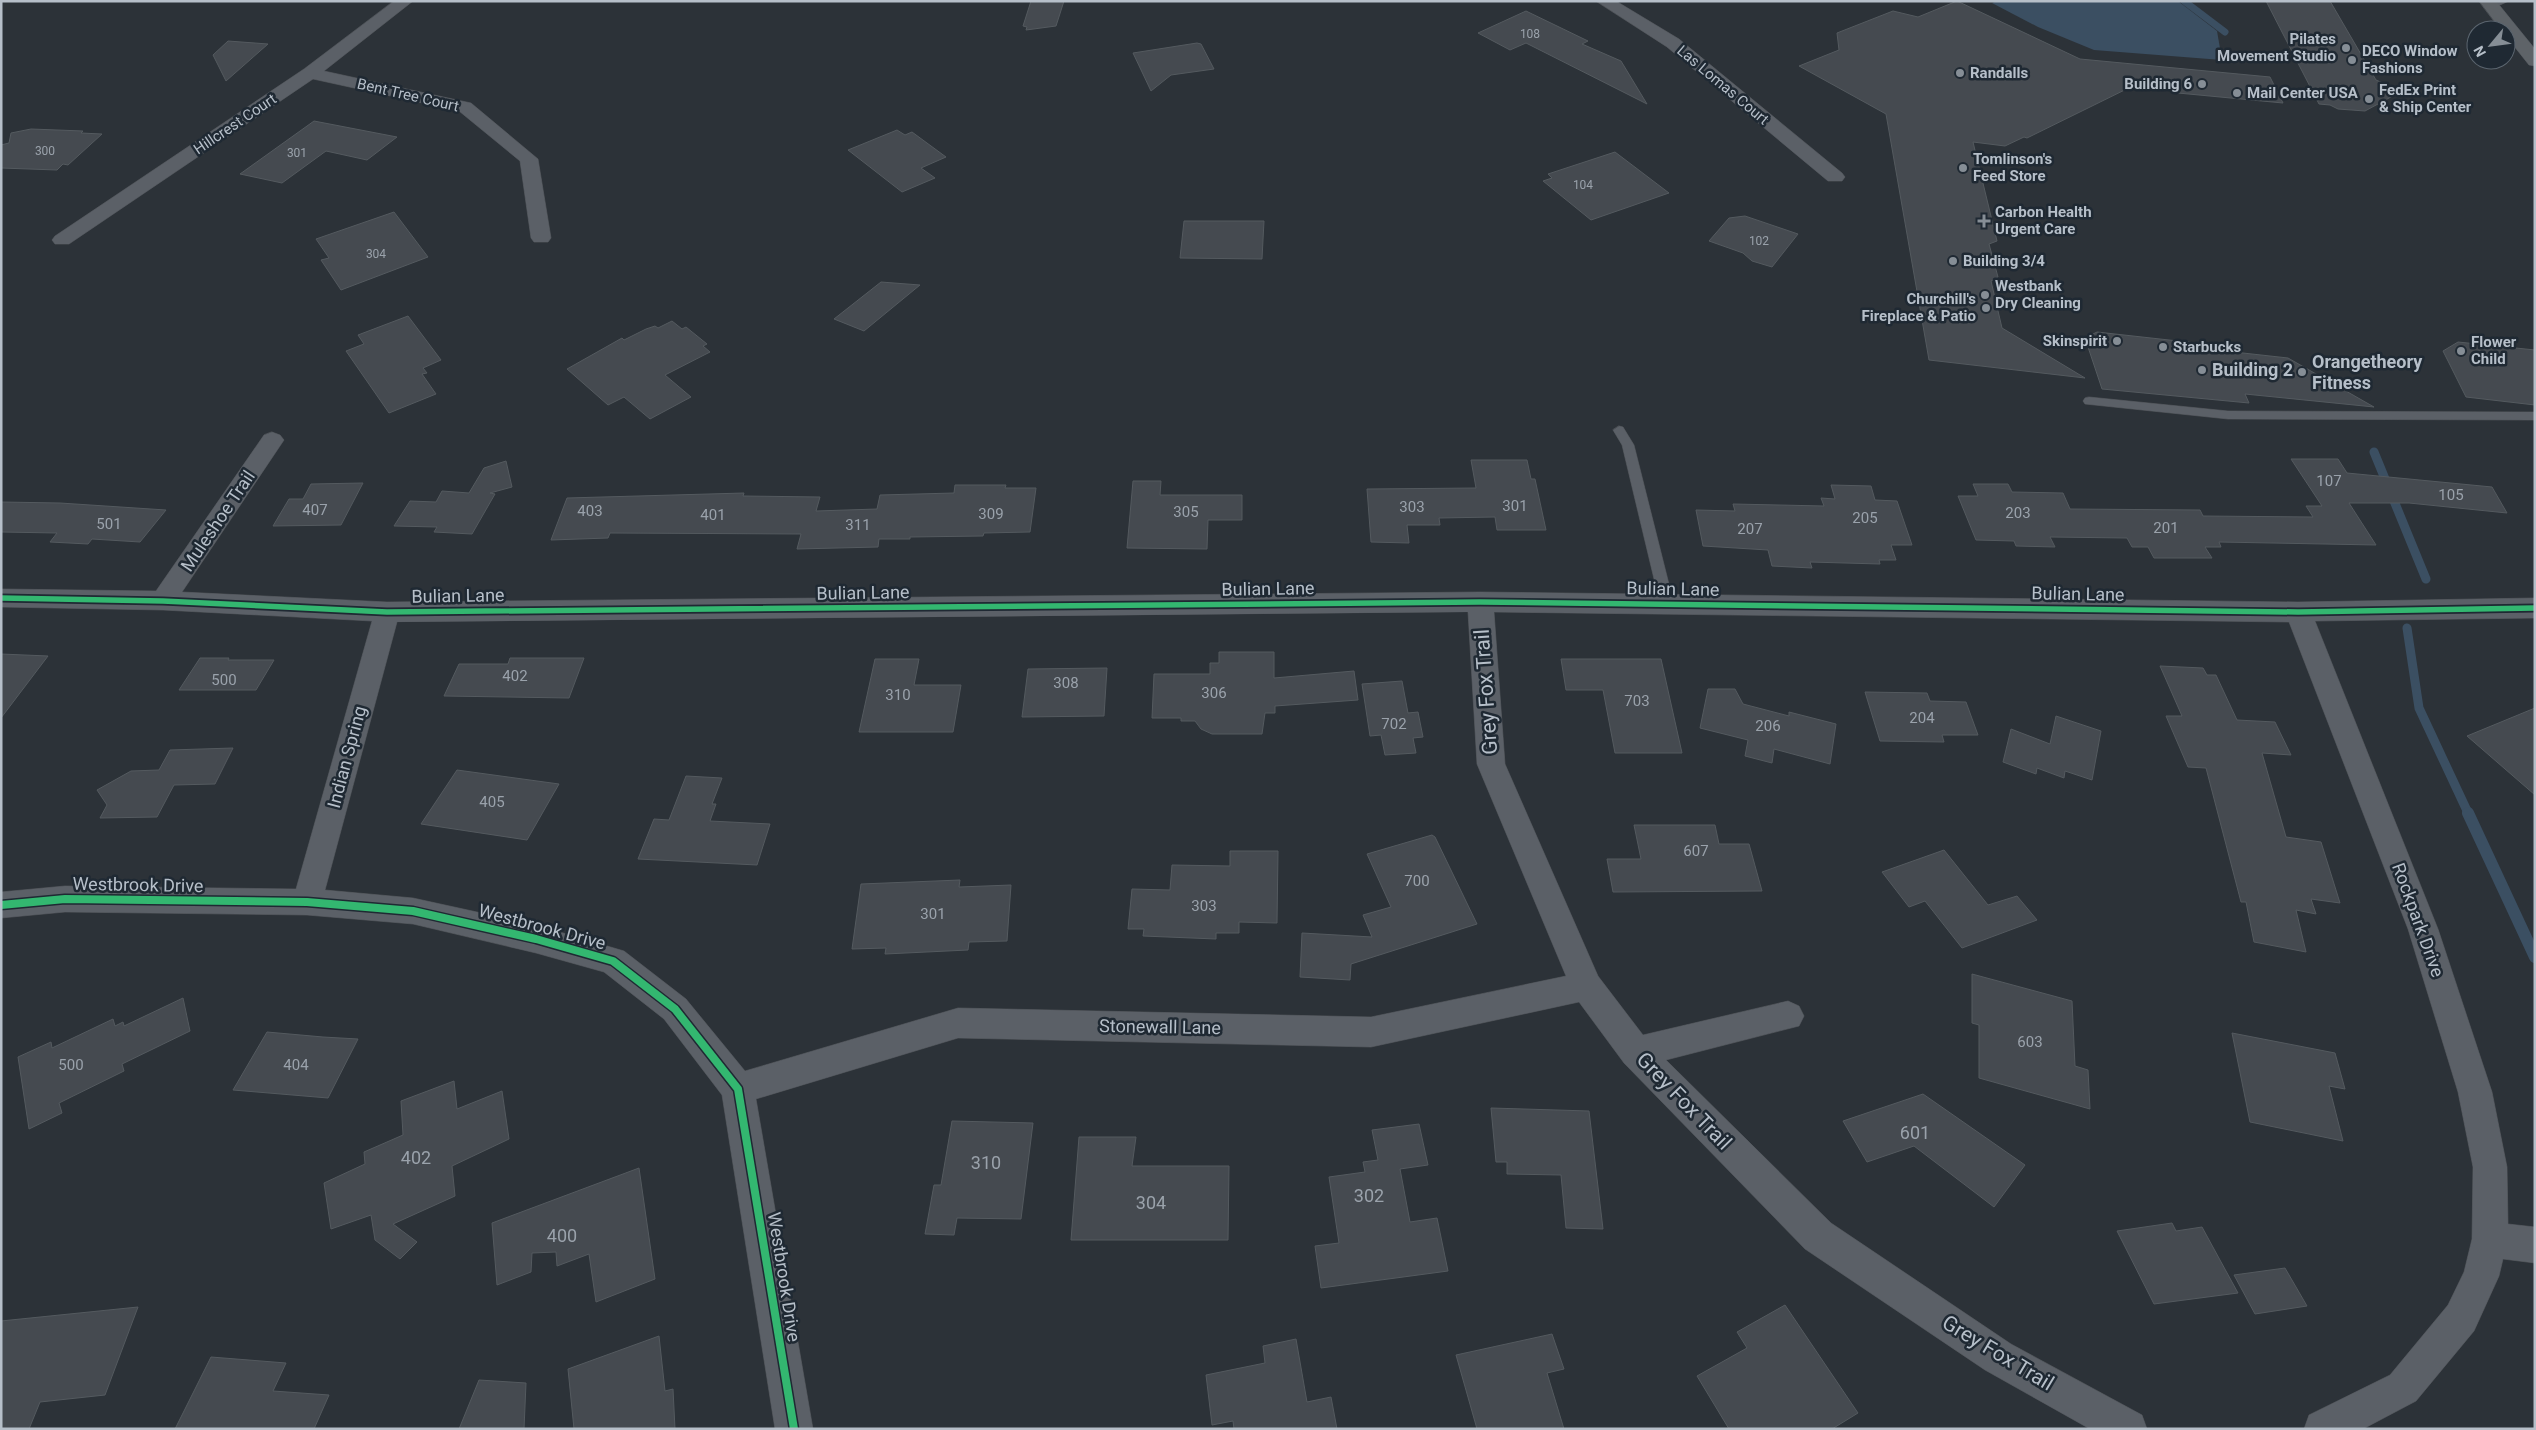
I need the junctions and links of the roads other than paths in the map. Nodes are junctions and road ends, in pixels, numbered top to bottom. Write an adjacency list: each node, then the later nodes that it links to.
1 (405, 1): 5 (street, Hillcrest Court)
2 (1604, 1): 6 (street, Las Lomas Court)
3 (2494, 3): 4 (main road)
4 (2535, 62)
5 (310, 73): 7 (street, Bent Tree Court); 8 (street, Hillcrest Court)
6 (1834, 178)
7 (541, 238)
8 (62, 240)
9 (2089, 401): 10 (lane)
10 (2535, 416)
11 (1618, 430): 16 (lane)
12 (272, 440): 14 (street, Muleshoe Trail)
13 (1, 598): 14 (street, Bulian Lane)
14 (163, 602): 18 (street, Bulian Lane)
15 (1480, 602): 16 (street, Bulian Lane); 18 (street, Bulian Lane); 22 (street, Grey Fox Trail)
16 (1667, 604): 19 (street, Bulian Lane)
17 (2535, 608): 19 (street, Bulian Lane)
18 (387, 612): 20 (street, Indian Spring)
19 (2298, 612): 26 (street, Rockpark Drive)
20 (306, 902): 21 (street, Westbrook Drive); 25 (street, Westbrook Drive)
21 (1, 905)
22 (1586, 986): 24 (street, Grey Fox Trail); 25 (street, Stonewall Lane)
23 (1788, 1016): 24 (street)
24 (1636, 1052): 29 (street, Grey Fox Trail)
25 (738, 1090): 28 (street, Westbrook Drive)
26 (2490, 1239): 27 (street); 30 (street, Rockpark Drive)
27 (2535, 1245)
28 (794, 1429)
29 (2128, 1429)
30 (2323, 1429)

